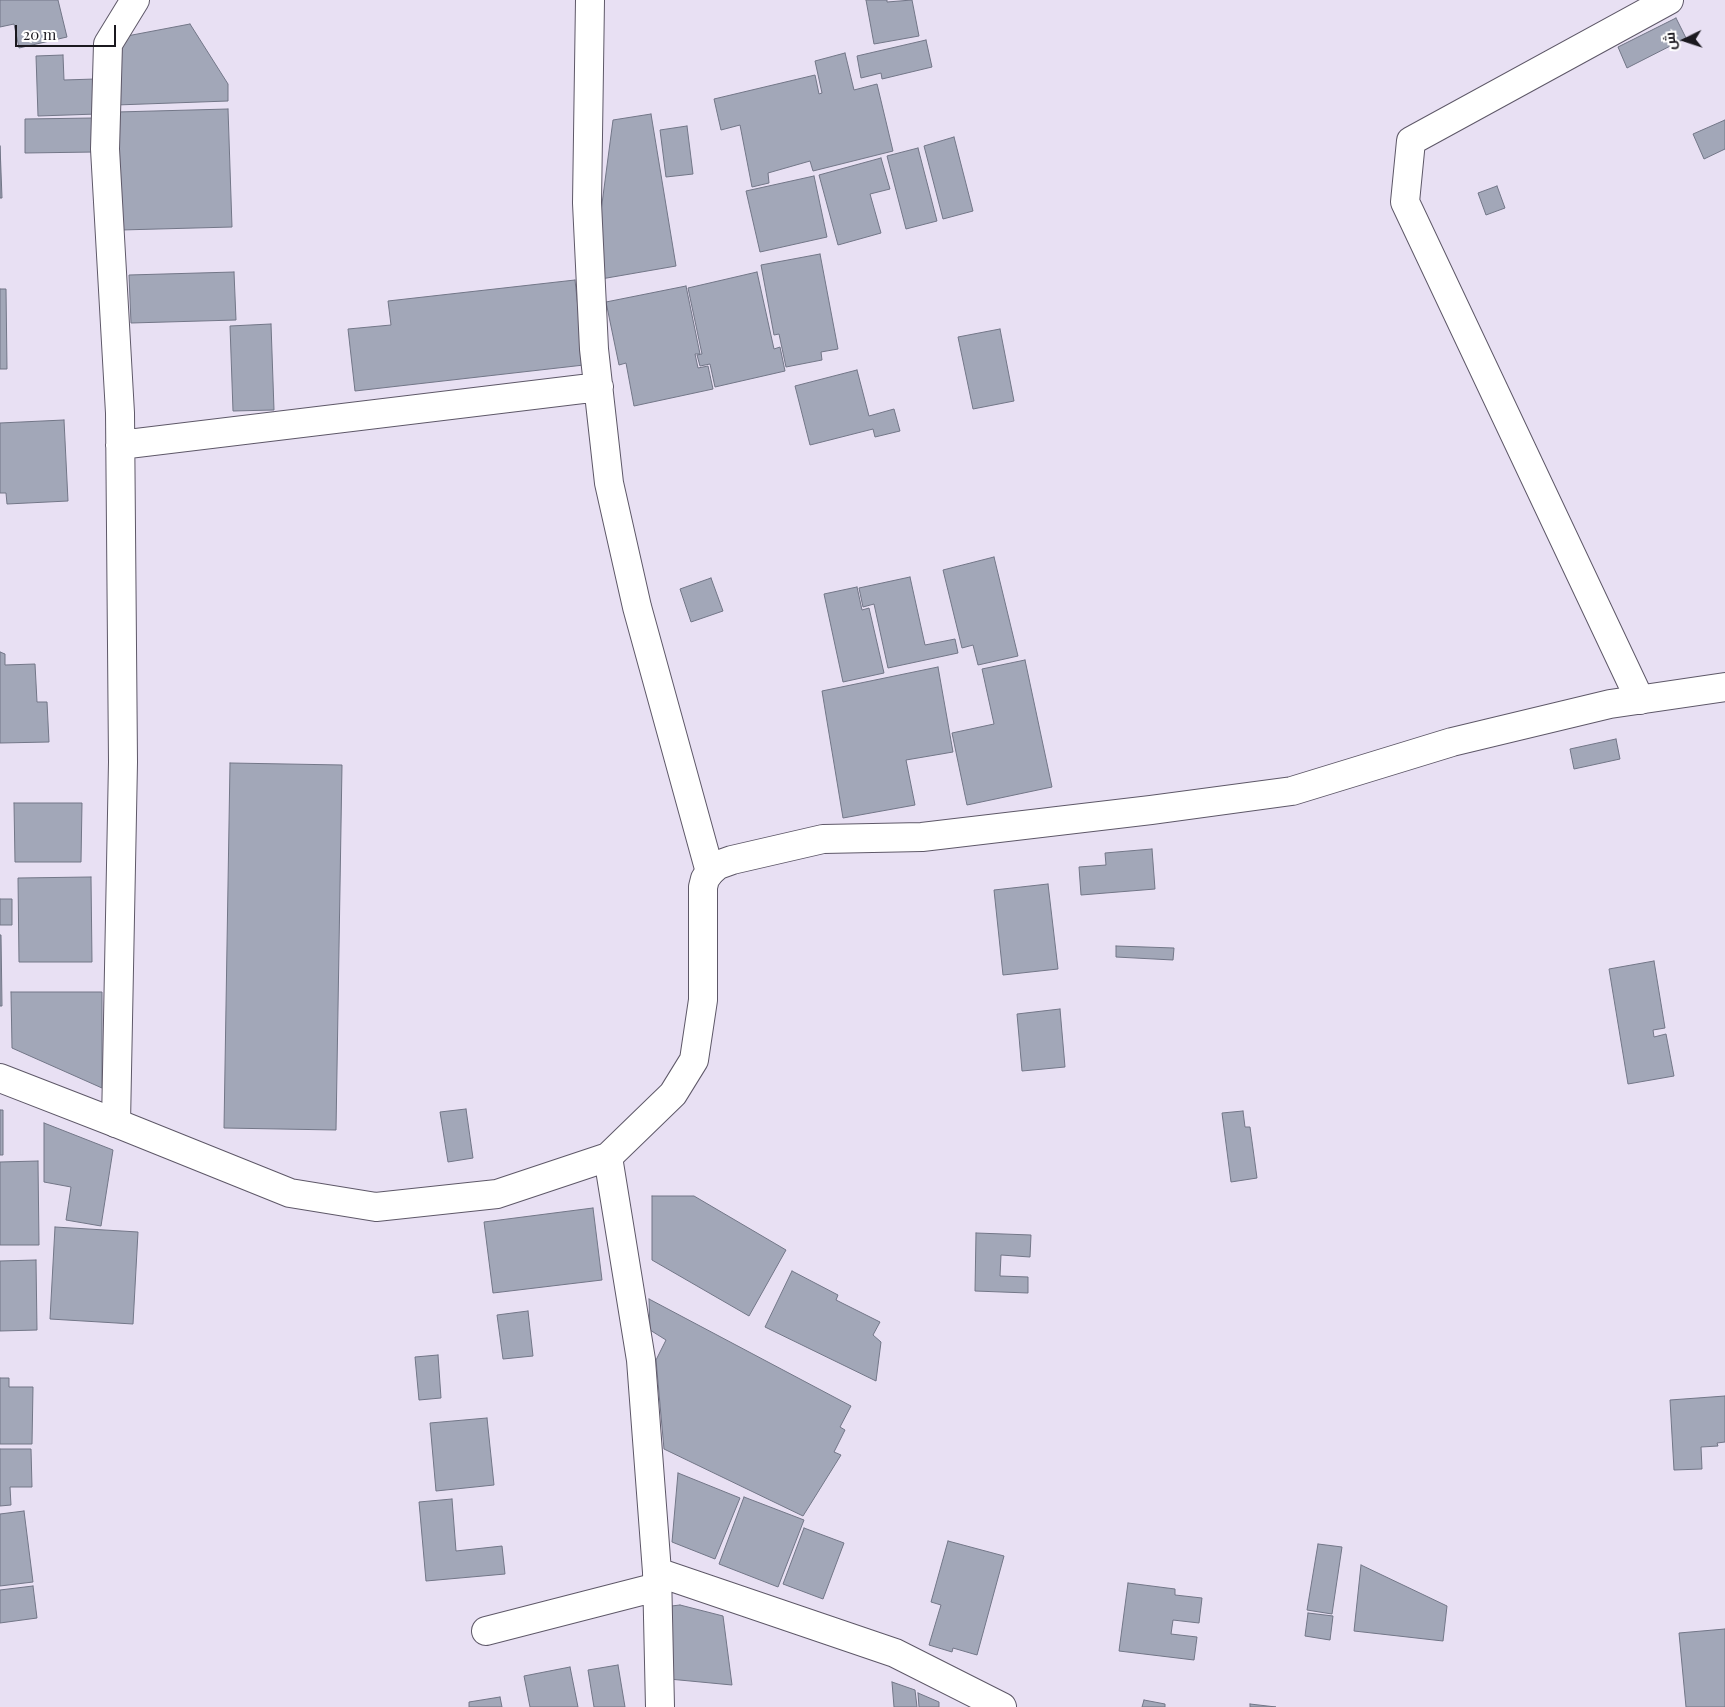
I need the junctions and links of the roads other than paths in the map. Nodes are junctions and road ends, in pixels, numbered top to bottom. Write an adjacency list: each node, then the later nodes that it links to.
1 (135, 0): 5 (street)
2 (590, 0): 4 (street)
3 (1669, 0): 7 (street)
4 (598, 387): 5 (street); 8 (street)
5 (120, 445): 10 (street)
6 (1725, 688): 7 (street)
7 (1640, 700): 8 (street)
8 (710, 872): 11 (street)
9 (0, 1078): 10 (street)
10 (116, 1123): 11 (street)
11 (608, 1158): 12 (street)
12 (657, 1580): 13 (street); 14 (street); 15 (street)
13 (486, 1631)
14 (660, 1707)
15 (1002, 1707)

